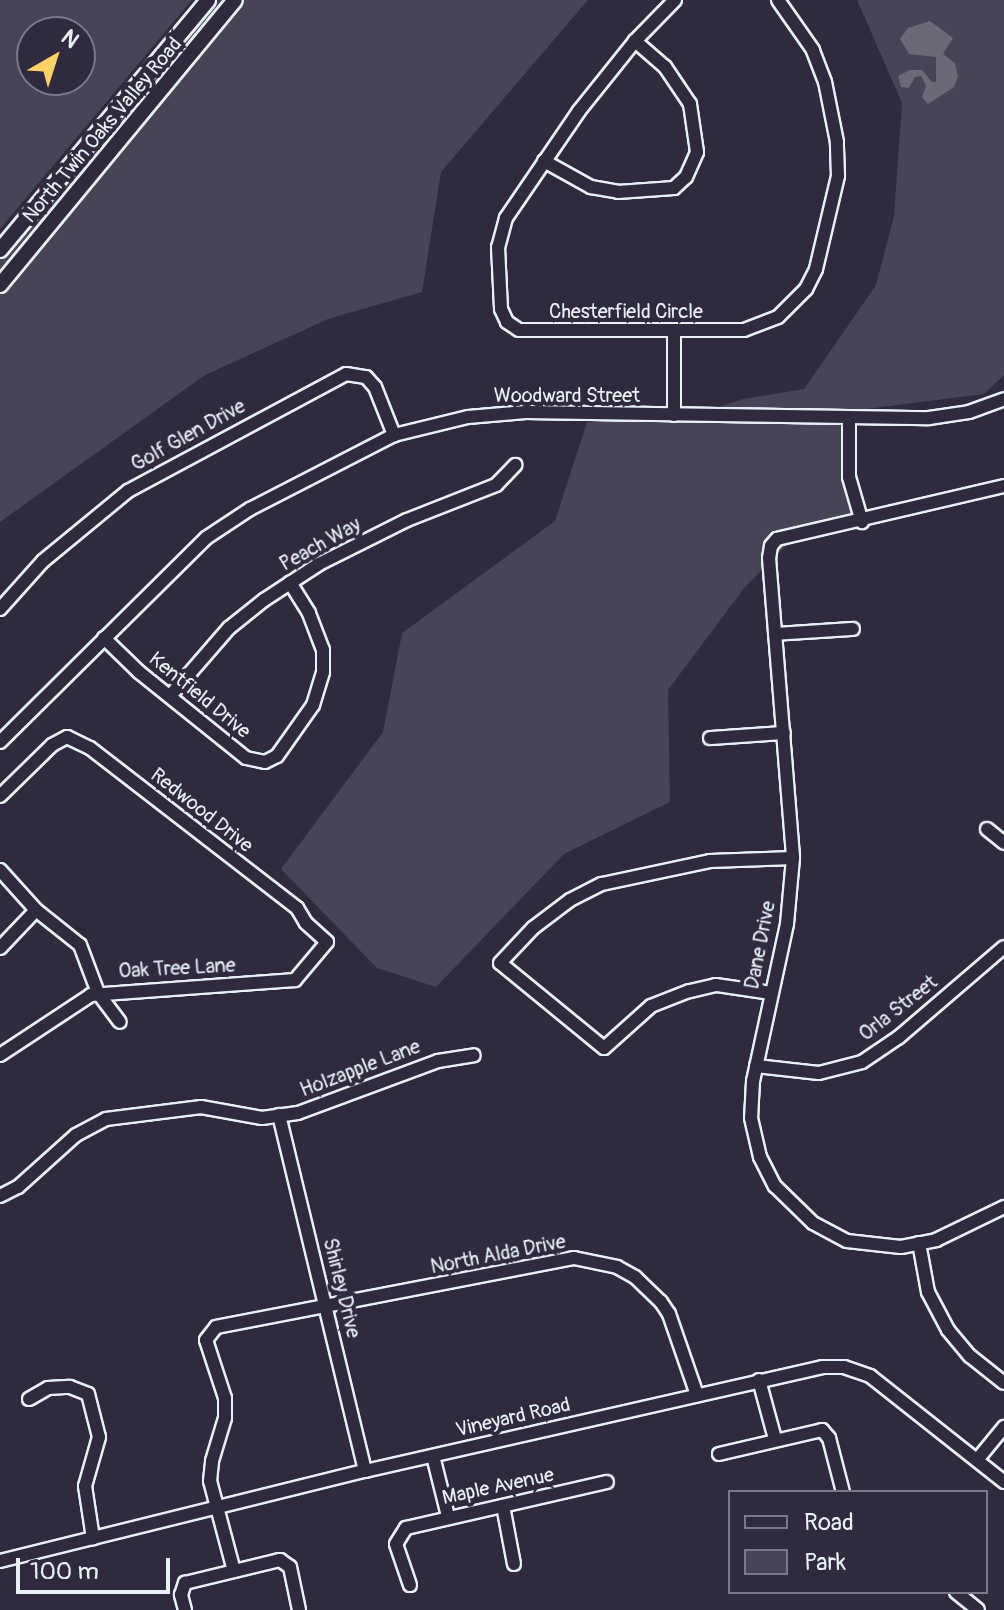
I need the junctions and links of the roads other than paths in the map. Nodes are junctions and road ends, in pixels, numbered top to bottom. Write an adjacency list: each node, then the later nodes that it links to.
1 (208, 0): 7 (main road, North Twin Oaks Valley Road)
2 (235, 0): 8 (main road, North Twin Oaks Valley Road)
3 (675, 0): 5 (street, Chesterfield Circle)
4 (778, 0): 9 (street, Chesterfield Circle)
5 (635, 41): 6 (street, Chesterfield Circle); 6 (street)
6 (544, 161): 9 (street, Chesterfield Circle)
7 (0, 250)
8 (0, 285)
9 (674, 332): 11 (street)
10 (1004, 399): 12 (street, Woodward Street)
11 (674, 415): 12 (street, Woodward Street); 13 (street, Woodward Street)
12 (849, 418): 16 (street)
13 (394, 435): 18 (street, Golf Glen Drive); 21 (street, Woodward Street)
14 (515, 465): 17 (street, Peach Way)
15 (1004, 486): 16 (street)
16 (862, 522): 20 (street, Dane Drive)
17 (290, 582): 22 (street, Peach Way); 22 (street, Kentfield Drive)
18 (0, 609)
19 (853, 629): 20 (street)
20 (775, 634): 23 (street, Dane Drive)
21 (104, 638): 22 (street, Kentfield Drive); 25 (street, Woodward Street)
22 (170, 696)
23 (784, 733): 24 (street); 29 (street, Dane Drive)
24 (710, 738)
25 (0, 742)
26 (0, 796): 32 (street, Redwood Drive)
27 (987, 829): 28 (street)
28 (1004, 843)
29 (793, 858): 36 (street, Dane Drive); 36 (street)
30 (0, 870): 31 (street)
31 (36, 910): 34 (street); 35 (street)
32 (306, 923): 35 (street, Oak Tree Lane)
33 (1004, 947): 40 (street, Orla Street)
34 (0, 948)
35 (98, 993): 37 (street); 38 (street, Oak Tree Lane)
36 (771, 993): 40 (street, Dane Drive)
37 (120, 1022)
38 (0, 1055)
39 (474, 1055): 41 (street, Holzapple Lane)
40 (756, 1066): 44 (street, Dane Drive)
41 (279, 1115): 42 (street, Holzapple Lane); 45 (street, Shirley Drive)
42 (0, 1196)
43 (1004, 1207): 44 (street, Dane Drive)
44 (919, 1243): 47 (street)
45 (326, 1308): 48 (street, North Alda Drive); 55 (street, Shirley Drive); 60 (street, North Alda Drive)
46 (759, 1380): 48 (street, Vineyard Road); 51 (street); 54 (street, Vineyard Road)
47 (1004, 1383)
48 (697, 1395): 53 (street, Vineyard Road)
49 (29, 1399): 62 (street)
50 (1004, 1427): 54 (street)
51 (775, 1439): 52 (street); 58 (street)
52 (719, 1454)
53 (433, 1456): 55 (street, Vineyard Road); 61 (street)
54 (977, 1460): 57 (street, Vineyard Road)
55 (365, 1471): 60 (street, Vineyard Road)
56 (607, 1482): 59 (street, Maple Avenue)
57 (1004, 1482)
58 (842, 1490)
59 (503, 1506): 61 (street, Maple Avenue); 64 (street)
60 (217, 1507): 62 (street, Vineyard Road); 65 (street)
61 (448, 1516): 66 (street, Maple Avenue)
62 (93, 1538): 63 (street, Vineyard Road)
63 (0, 1561)
64 (514, 1564)
65 (234, 1571): 68 (street); 69 (street)
66 (410, 1585)
67 (958, 1594): 70 (street)
68 (185, 1610)
69 (299, 1610)
70 (978, 1610)

